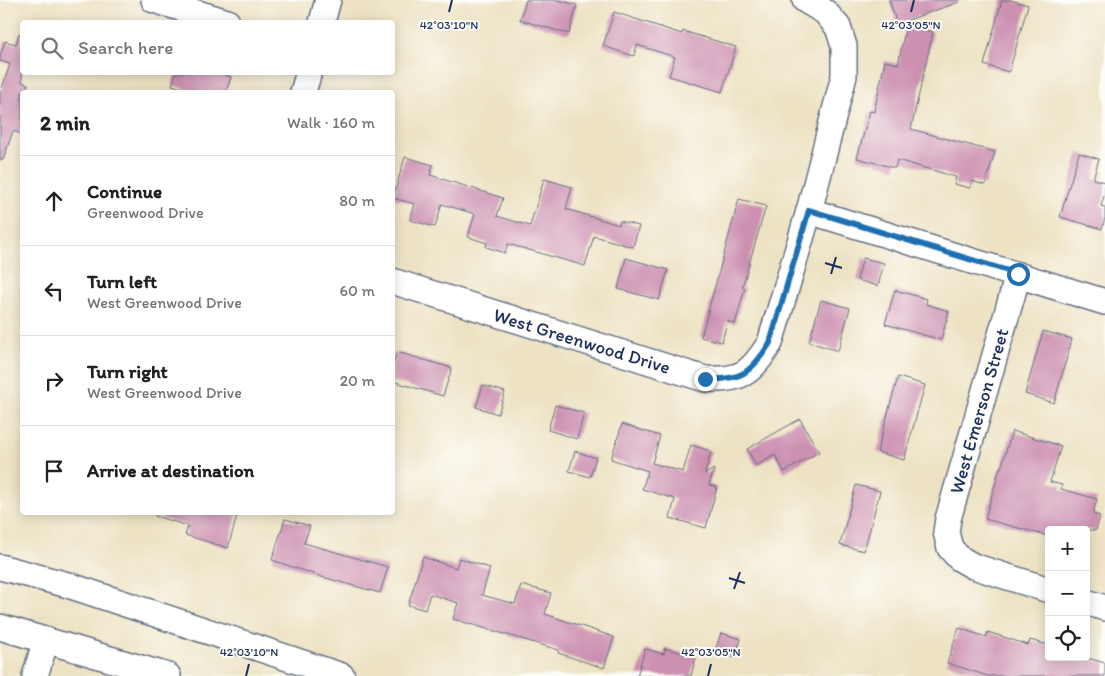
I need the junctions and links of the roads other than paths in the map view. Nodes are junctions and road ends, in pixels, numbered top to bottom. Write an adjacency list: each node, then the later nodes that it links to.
1 (154, 0): 4 (street)
2 (328, 0): 5 (street)
3 (805, 0): 8 (street, West Greenwood Drive)
4 (220, 20)
5 (323, 20)
6 (308, 75): 7 (street)
7 (304, 90)
8 (809, 210): 9 (street); 10 (street, West Greenwood Drive)
9 (1018, 274): 11 (street); 13 (street, West Emerson Street)
10 (395, 283)
11 (1105, 302)
12 (0, 567): 19 (street)
13 (1045, 589)
14 (1090, 603): 15 (street)
15 (1105, 608)
16 (0, 627): 17 (street)
17 (46, 640): 18 (street); 20 (street)
18 (159, 675)
19 (336, 675)
20 (35, 676)

